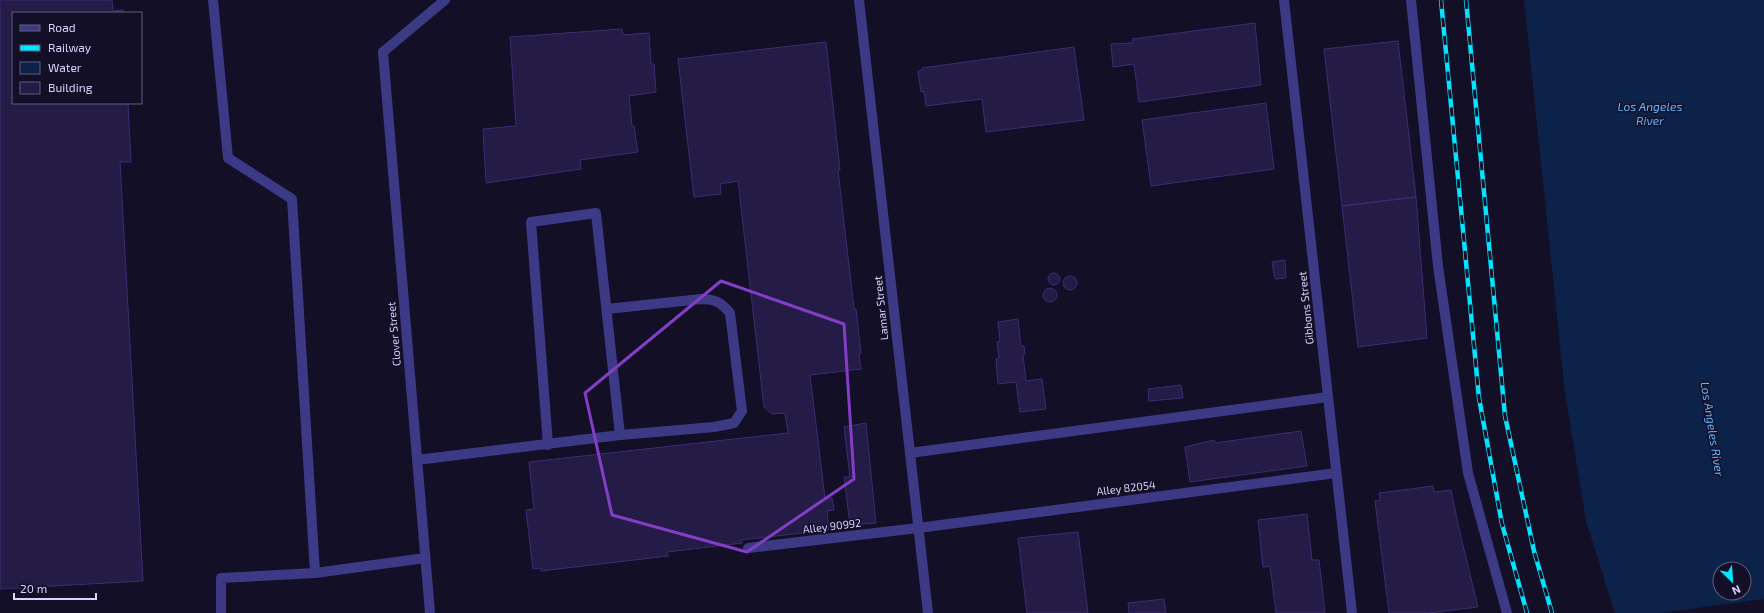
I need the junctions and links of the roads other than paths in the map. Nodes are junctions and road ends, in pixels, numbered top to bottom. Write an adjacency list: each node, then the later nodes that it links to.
1 (213, 0): 16 (street)
2 (445, 0): 11 (street, Clover Street)
3 (859, 0): 10 (street, Lamar Street)
4 (1284, 0): 7 (street, Gibbons Street)
5 (1411, 0): 21 (street)
6 (607, 309): 8 (street); 8 (street); 9 (street)
7 (1328, 397): 10 (street); 12 (street, Gibbons Street)
8 (620, 435): 9 (street)
9 (548, 445): 11 (street)
10 (910, 453): 13 (street, Lamar Street)
11 (417, 460): 15 (street, Clover Street)
12 (1336, 473): 13 (street, Alley 82054); 20 (street, Gibbons Street)
13 (918, 528): 14 (street, Alley 90992); 19 (street, Lamar Street)
14 (748, 548)
15 (425, 558): 16 (street); 18 (street, Clover Street)
16 (315, 572): 17 (street)
17 (221, 613)
18 (430, 613)
19 (928, 613)
20 (1352, 613)
21 (1508, 613)

